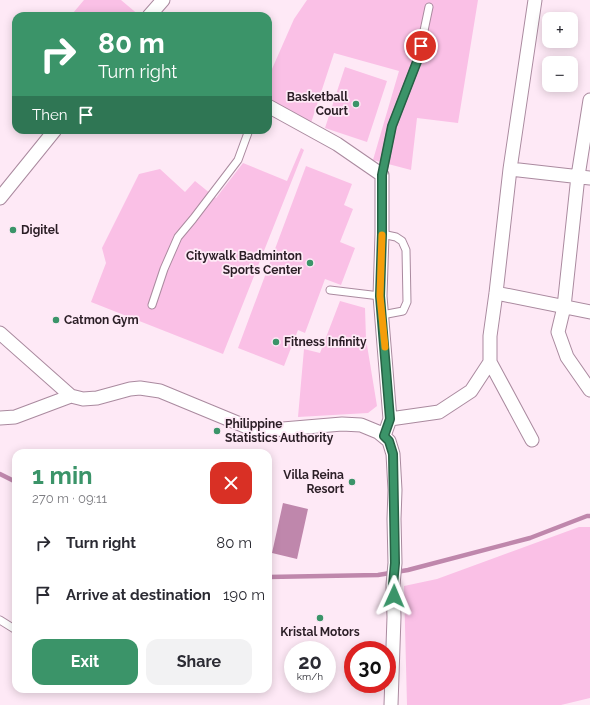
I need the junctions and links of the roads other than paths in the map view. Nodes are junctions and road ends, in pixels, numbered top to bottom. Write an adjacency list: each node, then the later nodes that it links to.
1 (163, 0): 4 (street)
2 (535, 0): 9 (street)
3 (429, 7): 10 (lane)
4 (152, 12)
5 (590, 100): 11 (street)
6 (272, 108): 10 (street)
7 (53, 134): 12 (street)
8 (248, 134): 17 (lane)
9 (510, 170): 11 (street); 15 (street)
10 (382, 175): 13 (street)
11 (584, 177): 18 (street)
12 (0, 198)
13 (382, 234): 16 (street); 20 (lane)
14 (330, 290): 16 (lane)
15 (496, 293): 18 (street); 22 (street)
16 (380, 296): 20 (street)
17 (152, 305)
18 (564, 307): 19 (street); 23 (street)
19 (590, 312)
20 (382, 315): 26 (street)
21 (1, 336): 24 (street)
22 (490, 362): 26 (street); 28 (street)
23 (590, 390)
24 (71, 396): 25 (street); 27 (street)
25 (0, 418)
26 (390, 419): 27 (street)
27 (384, 436): 31 (street)
28 (532, 440)
29 (0, 620): 30 (lane)
30 (12, 628)
31 (391, 705)

